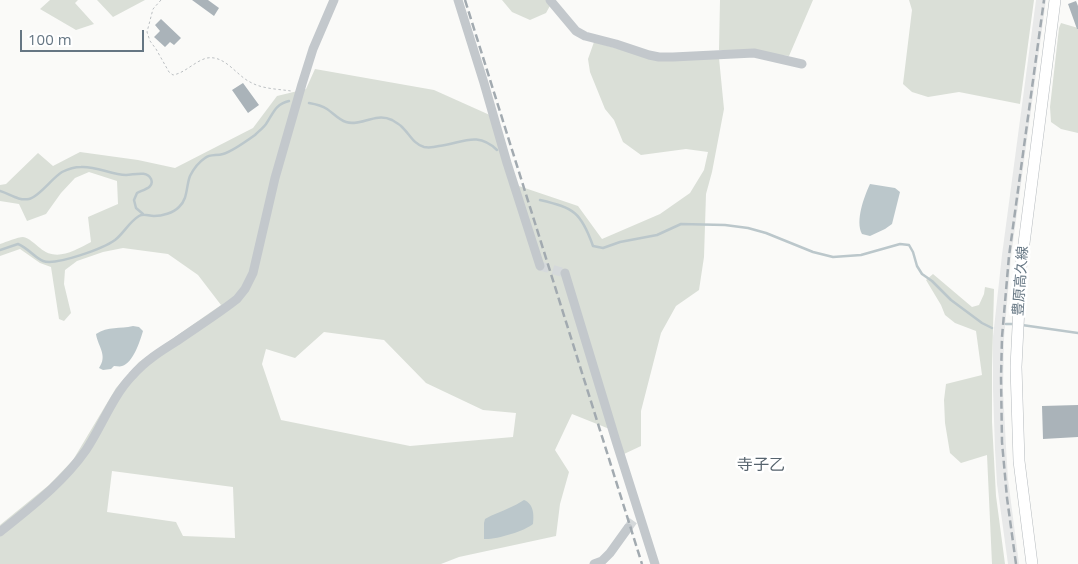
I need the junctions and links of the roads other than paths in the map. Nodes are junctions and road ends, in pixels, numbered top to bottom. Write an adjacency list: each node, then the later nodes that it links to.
1 (334, 0): 9 (street)
2 (458, 0): 6 (street)
3 (550, 0): 5 (street)
4 (1055, 0): 12 (main road, 豊原高久線)
5 (802, 64)
6 (540, 266)
7 (565, 273): 11 (street)
8 (628, 528): 10 (street)
9 (0, 532)
10 (594, 564)
11 (655, 564)
12 (1032, 564)

